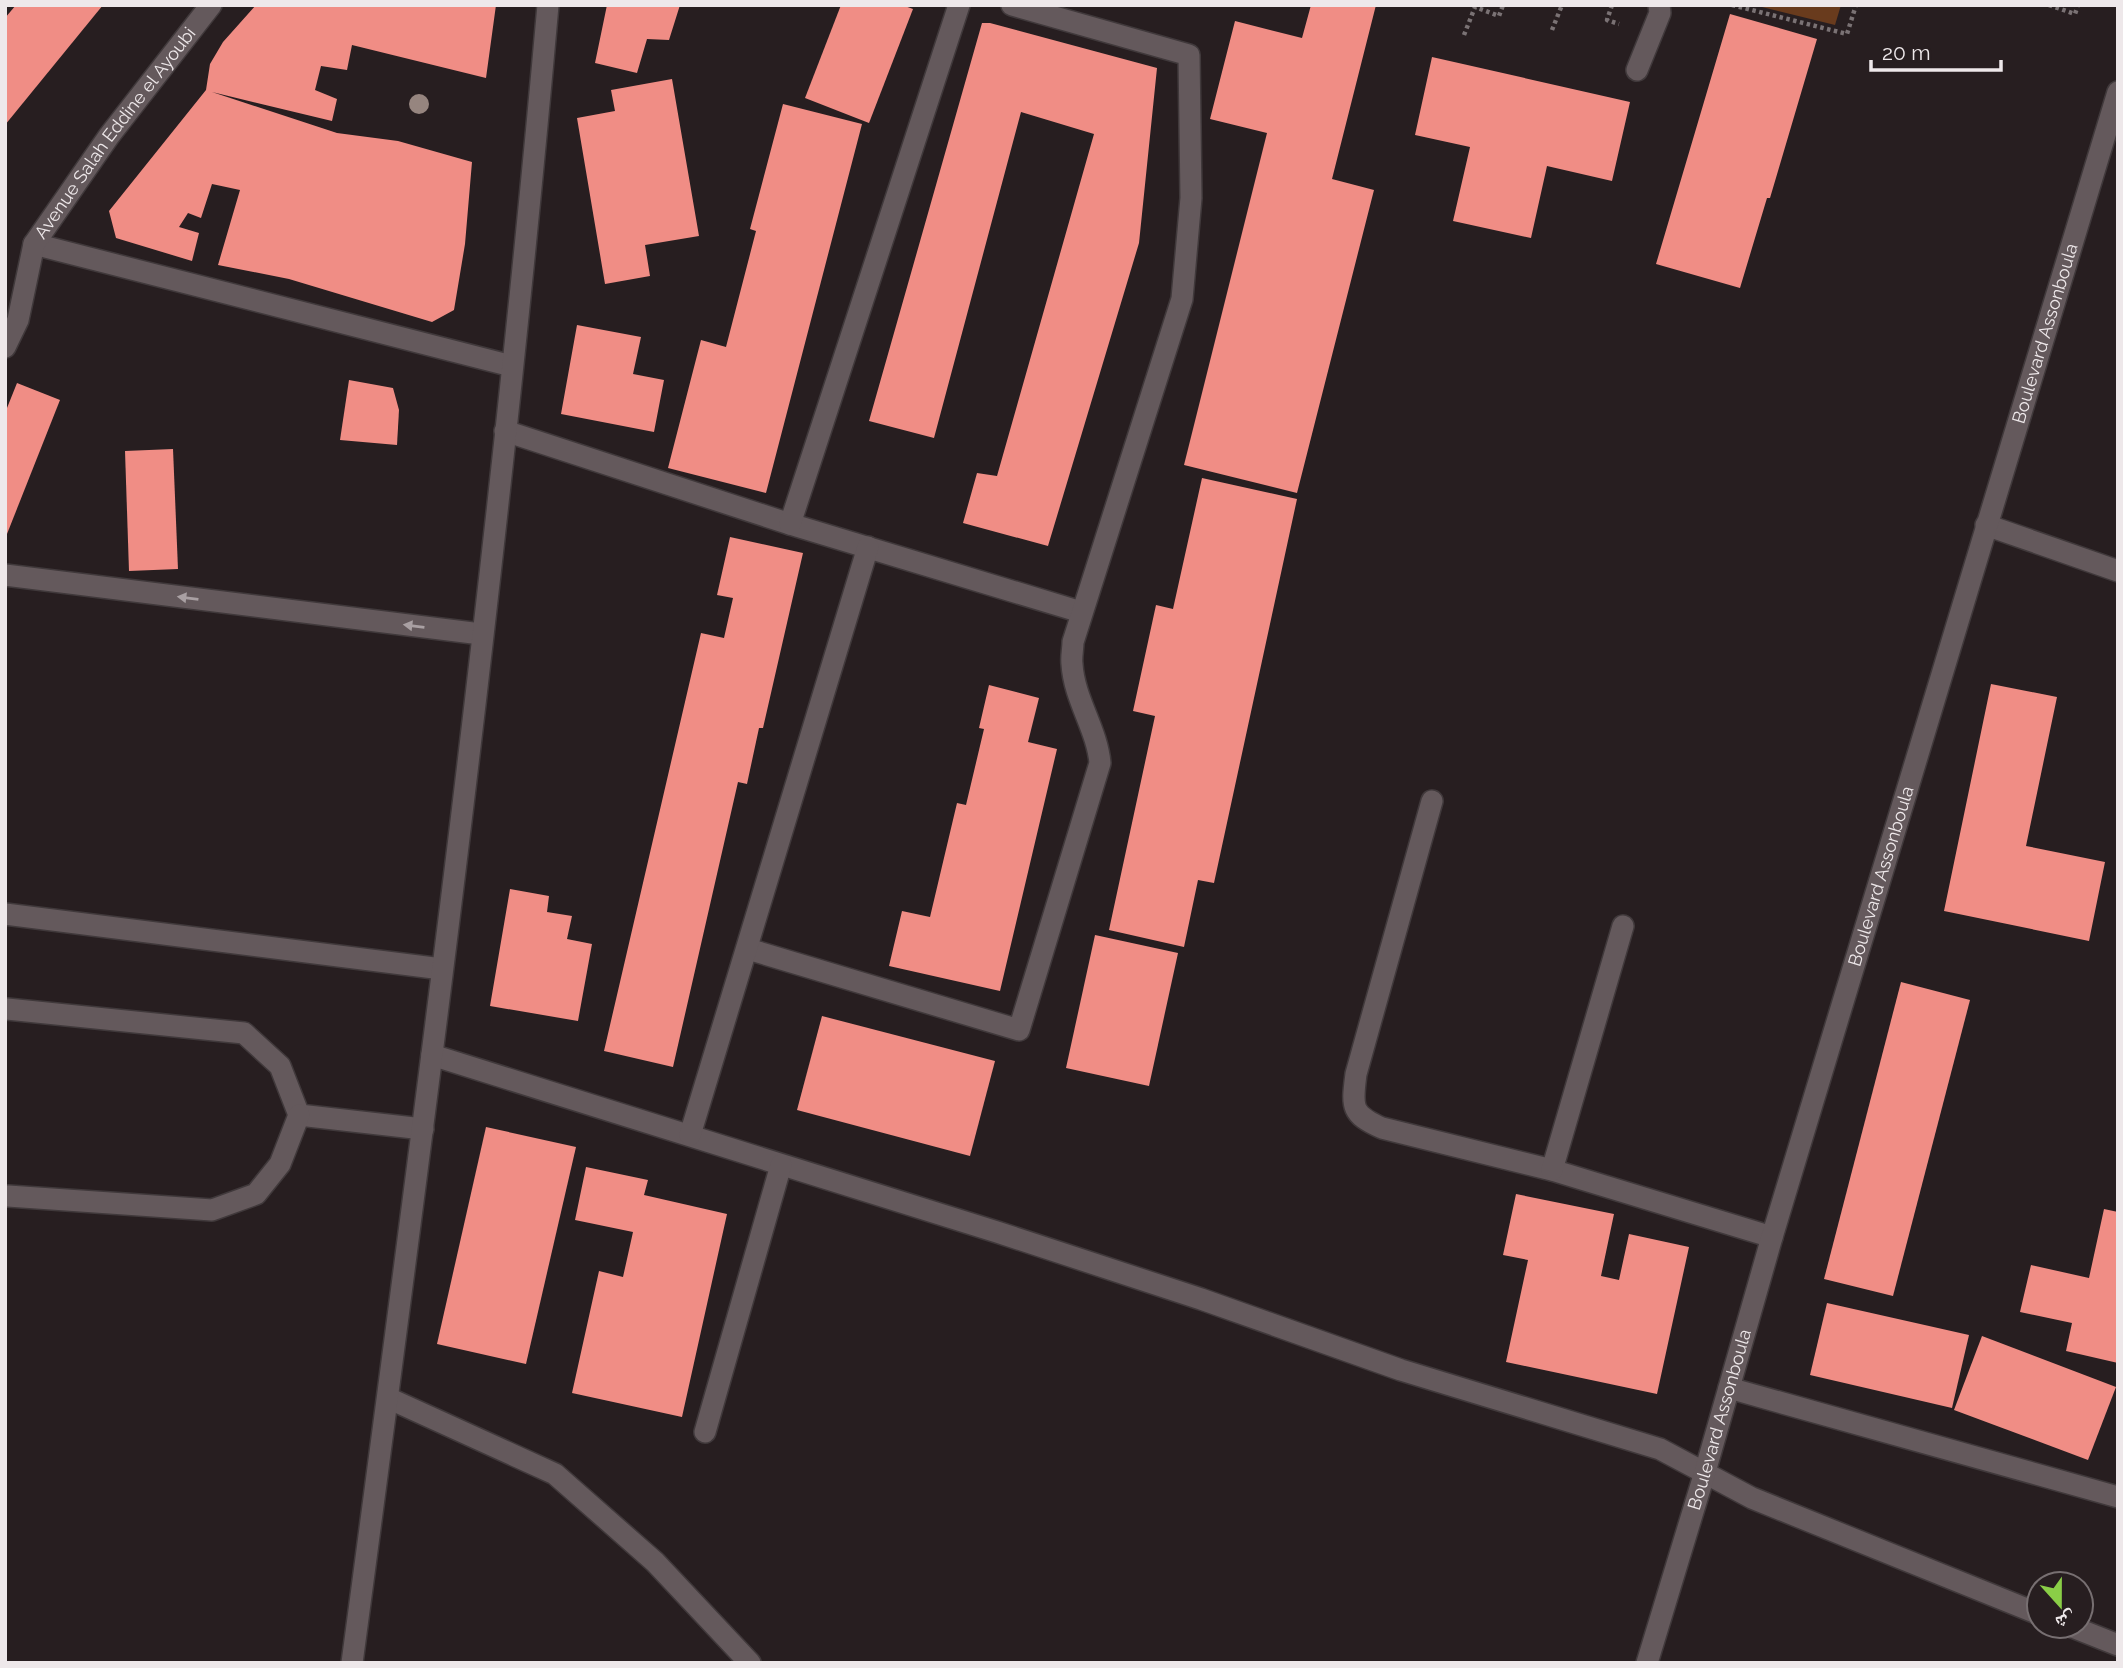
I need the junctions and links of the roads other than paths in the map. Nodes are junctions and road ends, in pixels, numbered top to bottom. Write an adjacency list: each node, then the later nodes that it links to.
1 (211, 5): 8 (street, Avenue Salah Eddine el Ayoubi)
2 (548, 5): 10 (street)
3 (959, 5): 12 (street)
4 (1012, 5): 17 (street)
5 (1659, 5): 6 (street)
6 (1637, 70)
7 (2118, 92): 13 (street, Boulevard Assonboula)
8 (34, 244): 9 (street, Avenue Salah Eddine el Ayoubi); 10 (street)
9 (5, 347)
10 (512, 366): 11 (street)
11 (505, 431): 12 (street); 18 (street)
12 (790, 524): 14 (street)
13 (1986, 525): 15 (street); 32 (street, Boulevard Assonboula)
14 (868, 547): 17 (street); 22 (street)
15 (2118, 571)
16 (5, 575): 18 (street, one-way to 16)
17 (1081, 612): 22 (street)
18 (481, 634): 23 (street)
19 (1432, 801): 30 (street)
20 (5, 914): 23 (street)
21 (1623, 926): 30 (street)
22 (748, 949): 28 (street)
23 (442, 969): 25 (street)
24 (7, 1009): 26 (street)
25 (432, 1055): 27 (street); 28 (street)
26 (299, 1115): 27 (street); 31 (street)
27 (423, 1129): 34 (street)
28 (690, 1135): 29 (street)
29 (781, 1165): 35 (street); 36 (street)
30 (1552, 1170): 32 (street)
31 (8, 1196)
32 (1772, 1237): 33 (street, Boulevard Assonboula)
33 (1729, 1388): 36 (street, Boulevard Assonboula); 37 (street)
34 (387, 1398): 41 (street); 42 (street)
35 (705, 1432)
36 (1705, 1472): 38 (street); 43 (street, Boulevard Assonboula)
37 (2118, 1497)
38 (2025, 1608)
39 (2095, 1636): 40 (street)
40 (2118, 1645)
41 (352, 1663)
42 (750, 1663)
43 (1647, 1663)

